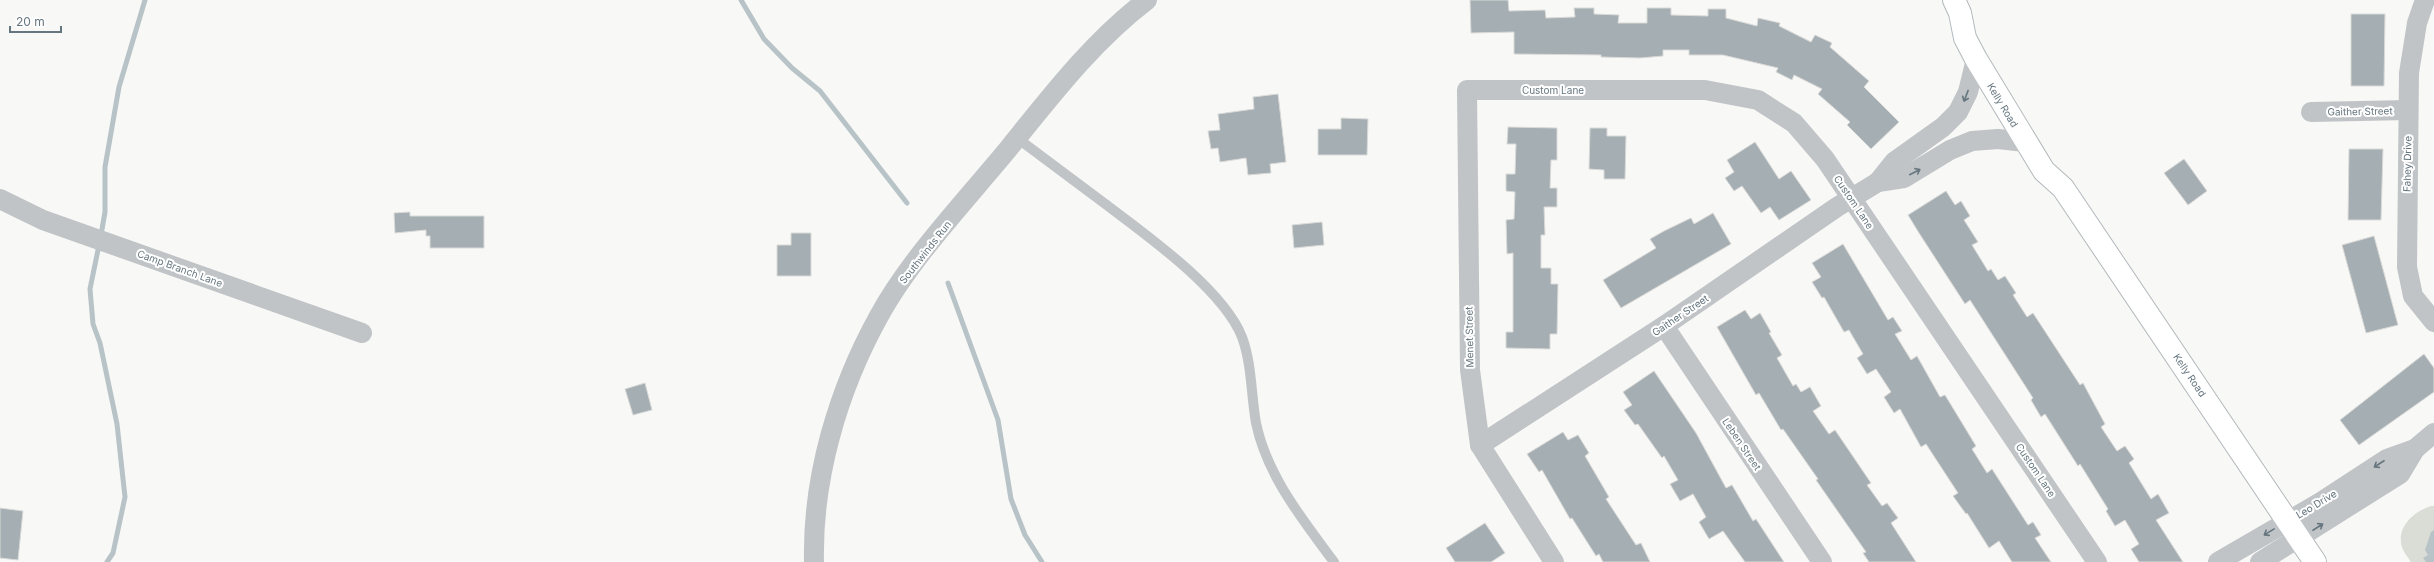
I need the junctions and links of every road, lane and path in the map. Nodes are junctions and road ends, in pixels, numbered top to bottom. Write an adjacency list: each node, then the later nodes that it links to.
1 (1147, 0): 8 (street, Southwinds Run)
2 (2425, 0): 6 (street, Fahey Drive)
3 (1957, 6): 4 (street, Kelly Road); 11 (street, Kelly Road)
4 (1976, 59): 9 (street, Kelly Road); 10 (street, Gaither Street, one-way to 10)
5 (1467, 90): 12 (street, Custom Lane); 18 (street, Menet Street)
6 (2408, 110): 7 (street, Gaither Street); 14 (street, Fahey Drive)
7 (2311, 112)
8 (1017, 138): 22 (street, Southwinds Run); 23 (lane)
9 (2026, 142): 10 (street, Gaither Street, one-way to 9); 11 (street, Kelly Road)
10 (1878, 182): 12 (street, Gaither Street)
11 (2063, 188): 20 (street, Kelly Road)
12 (1850, 198): 15 (street, Gaither Street); 26 (street, Custom Lane)
13 (0, 199): 16 (street, Camp Branch Lane)
14 (2434, 322)
15 (1664, 326): 18 (street, Gaither Street); 25 (street, Leben Street)
16 (362, 333)
17 (2434, 433): 19 (street, Leo Drive)
18 (1480, 445): 24 (street, Menet Street)
19 (2415, 450): 20 (street, Leo Drive, one-way to 20); 21 (street, Leo Drive, one-way to 19)
20 (2288, 521): 21 (street, Kelly Road); 27 (street, Leo Drive, one-way to 27)
21 (2300, 539): 28 (street, Leo Drive); 29 (street, Kelly Road)
22 (814, 562)
23 (1334, 562)
24 (1554, 562)
25 (1822, 562)
26 (2097, 562)
27 (2218, 562)
28 (2260, 562)
29 (2315, 562)

